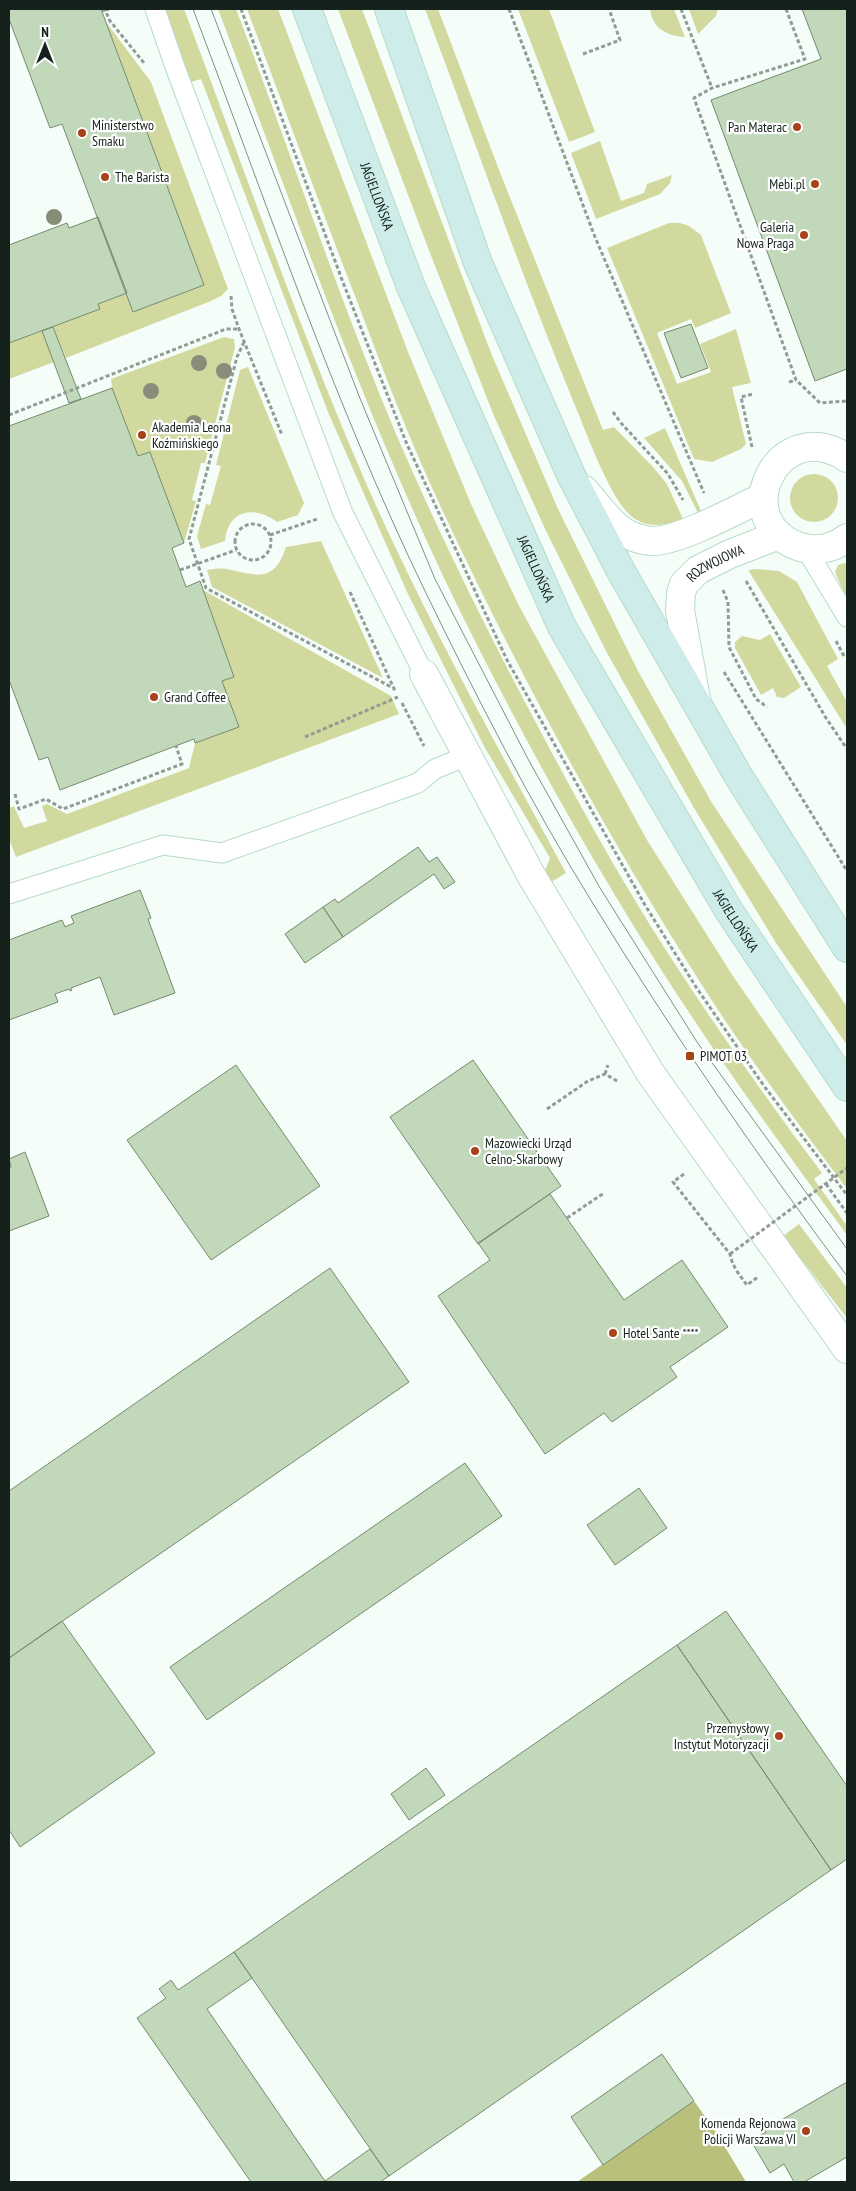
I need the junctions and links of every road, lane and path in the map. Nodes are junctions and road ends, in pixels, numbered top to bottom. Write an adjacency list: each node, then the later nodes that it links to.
1 (110, 9): 11 (path)
2 (155, 9): 41 (lane)
3 (241, 9): 61 (path)
4 (307, 9): 55 (main road, JAGIELLOŃSKA)
5 (390, 9): 23 (main road)
6 (509, 9): 25 (path)
7 (609, 9): 10 (path)
8 (681, 9): 12 (path)
9 (786, 9): 12 (path)
10 (583, 54)
11 (146, 66)
12 (712, 88): 15 (path)
13 (239, 329): 20 (path)
14 (244, 342): 35 (path)
15 (796, 380): 16 (path); 18 (path)
16 (789, 382)
17 (753, 394): 21 (path)
18 (847, 401)
19 (612, 412): 28 (path)
20 (9, 415)
21 (753, 452)
22 (847, 458): 26 (street)
23 (571, 475): 26 (street); 44 (main road)
24 (712, 490): 25 (path)
25 (704, 494): 27 (path)
26 (763, 497): 31 (street)
27 (707, 501)
28 (684, 503)
29 (317, 519): 30 (path)
30 (270, 535): 34 (path); 34 (path)
31 (779, 535): 33 (street); 44 (street, ROZWOJOWA)
32 (847, 538): 33 (street)
33 (806, 549): 39 (lane)
34 (236, 550): 35 (path)
35 (197, 563): 36 (path); 42 (path)
36 (180, 570)
37 (744, 578): 48 (path)
38 (720, 582): 45 (path)
39 (847, 617)
40 (723, 670): 51 (path)
41 (424, 674): 49 (street)
42 (394, 688)
43 (398, 697): 46 (path)
44 (696, 703): 53 (main road)
45 (767, 706)
46 (305, 737)
47 (176, 746): 50 (path)
48 (847, 749)
49 (467, 756): 52 (lane); 66 (street)
50 (15, 794)
51 (847, 871)
52 (9, 894)
53 (847, 948)
54 (622, 1084): 56 (path)
55 (847, 1087)
56 (546, 1109)
57 (847, 1168): 59 (path, bridge)
58 (689, 1171): 64 (path)
59 (826, 1184): 62 (path); 64 (path, bridge)
60 (604, 1194): 63 (path)
61 (847, 1195)
62 (847, 1213)
63 (567, 1218)
64 (730, 1254): 65 (path)
65 (765, 1272)
66 (847, 1349)

